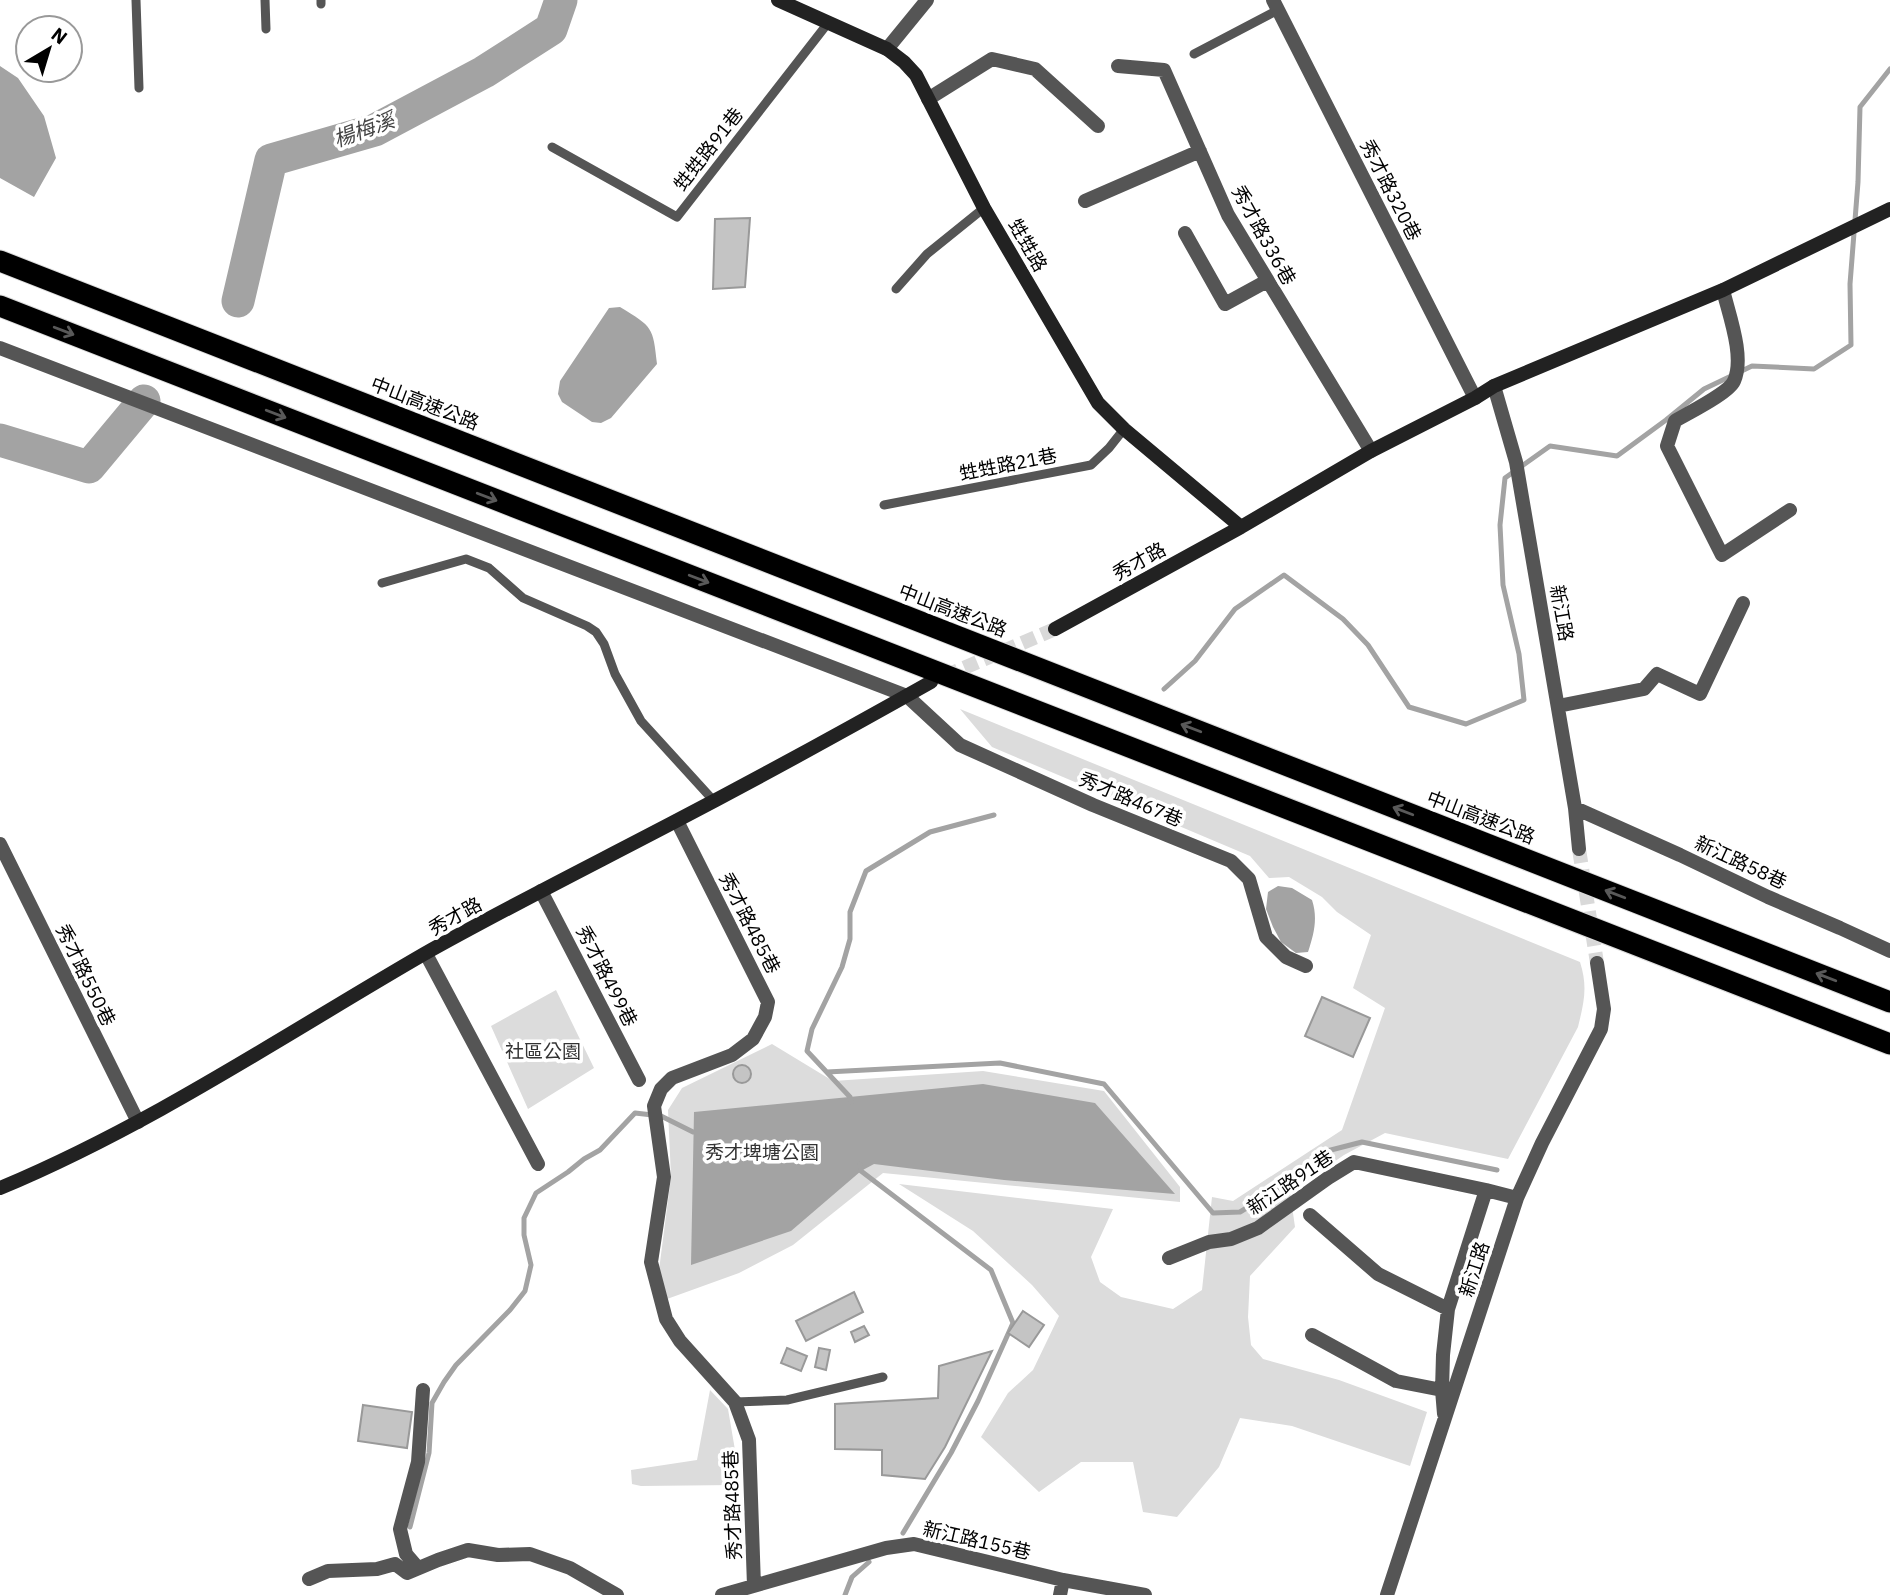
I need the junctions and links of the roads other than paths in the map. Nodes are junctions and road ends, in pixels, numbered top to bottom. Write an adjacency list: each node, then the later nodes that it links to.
1 (136, 0): 11 (lane)
2 (265, 0): 7 (lane)
3 (778, 0): 6 (main road, 甡甡路)
4 (927, 0): 8 (street)
5 (1276, 5): 9 (lane); 27 (street, 秀才路320巷)
6 (828, 23): 8 (main road, 甡甡路); 14 (lane, 甡甡路91巷)
7 (267, 29)
8 (887, 49): 12 (main road, 甡甡路)
9 (1194, 54)
10 (1118, 66): 15 (street, 秀才路336巷)
11 (139, 88)
12 (928, 99): 13 (street); 17 (main road, 甡甡路)
13 (1098, 126)
14 (552, 147)
15 (1200, 151): 16 (street); 21 (street, 秀才路336巷)
16 (1085, 201)
17 (984, 208): 22 (lane); 28 (main road, 甡甡路)
18 (1885, 212): 23 (main road, 秀才路)
19 (1185, 233): 21 (street)
20 (0, 261): 49 (highway, 中山高速公路, one-way to 20)
21 (1267, 282): 29 (street, 秀才路336巷)
22 (896, 289)
23 (1723, 290): 26 (main road, 秀才路); 31 (street)
24 (0, 306): 50 (highway, one-way to 50)
25 (0, 348): 37 (street)
26 (1494, 386): 27 (main road, 秀才路); 38 (street, 新江路)
27 (1475, 398): 29 (main road, 秀才路)
28 (1124, 429): 30 (lane, 甡甡路21巷); 32 (main road, 甡甡路)
29 (1371, 451): 32 (main road, 秀才路)
30 (884, 505)
31 (1790, 510)
32 (1241, 527): 35 (main road, 秀才路)
33 (382, 583): 39 (lane)
34 (1743, 603): 38 (street)
35 (1055, 629)
36 (931, 682): 37 (main road, 秀才路)
37 (906, 696): 39 (main road, 秀才路); 48 (street, 秀才路467巷)
38 (1558, 706): 40 (street, 新江路)
39 (713, 800): 41 (main road, 秀才路)
40 (1575, 808): 43 (street, 新江路); 45 (street, 新江路58巷)
41 (677, 821): 44 (main road, 秀才路); 64 (street, 秀才路485巷)
42 (0, 844): 52 (street, 秀才路550巷)
43 (1579, 849)
44 (541, 891): 46 (main road, 秀才路); 51 (street, 秀才路499巷)
45 (1890, 951)
46 (426, 954): 52 (main road, 秀才路); 53 (street)
47 (1597, 963): 56 (street, 新江路)
48 (1306, 966)
49 (1890, 1002)
50 (1890, 1044)
51 (639, 1080)
52 (138, 1122): 54 (main road, 秀才路)
53 (538, 1164)
54 (0, 1188)
55 (1486, 1190): 56 (street, 新江路91巷); 58 (street, 新江路91巷); 59 (street)
56 (1517, 1198): 65 (street, 新江路)
57 (1310, 1215): 59 (street)
58 (1169, 1258)
59 (1448, 1309): 63 (street)
60 (1312, 1335): 63 (street)
61 (883, 1377): 64 (lane)
62 (423, 1390): 66 (street)
63 (1442, 1390): 65 (street)
64 (735, 1402): 69 (street, 秀才路485巷)
65 (1445, 1419): 74 (street, 新江路)
66 (418, 1568): 67 (street); 70 (street)
67 (309, 1579)
68 (1063, 1580): 69 (street, 新江路155巷); 72 (street); 73 (street, 新江路155巷)
69 (754, 1586): 71 (street, 新江路155巷)
70 (617, 1595)
71 (722, 1595)
72 (1060, 1595)
73 (1145, 1595)
74 (1387, 1595)

